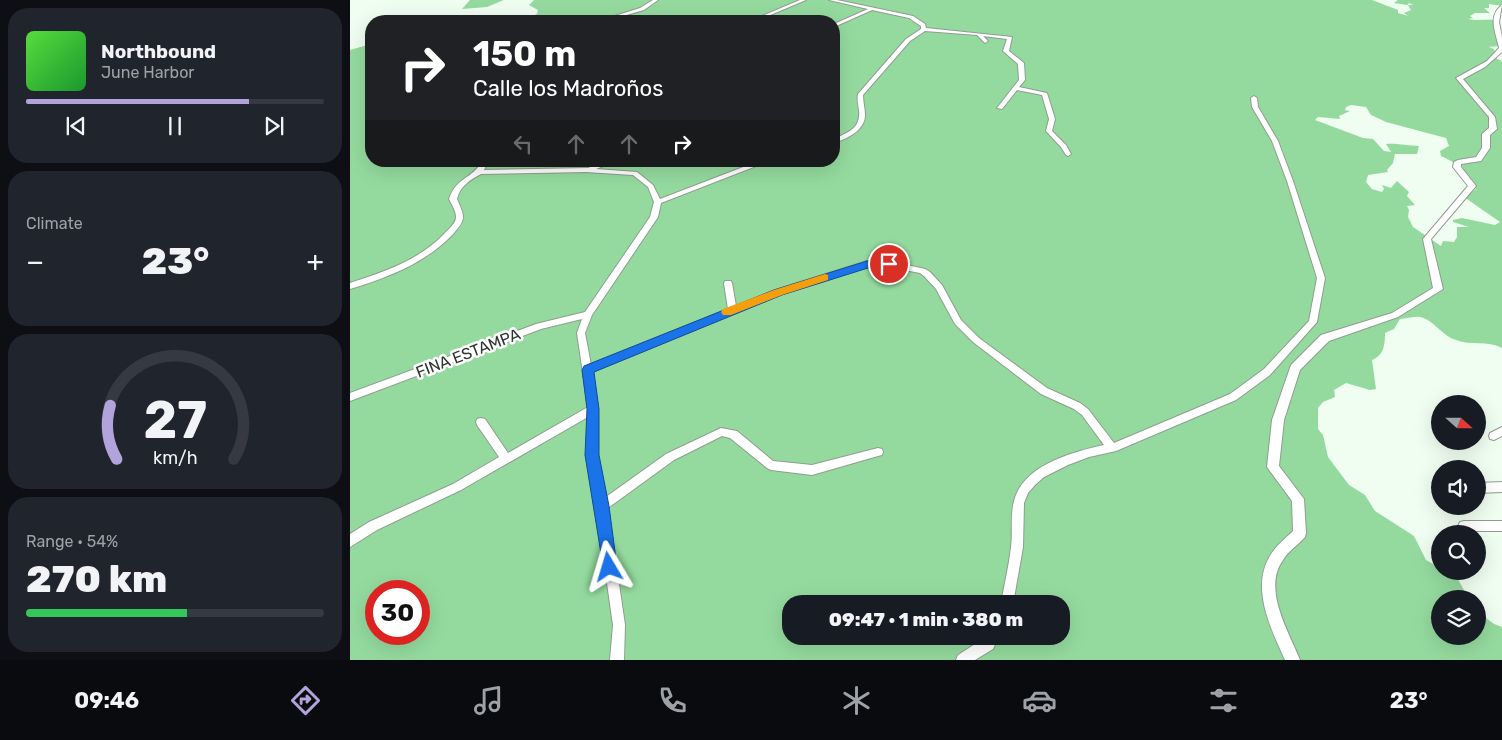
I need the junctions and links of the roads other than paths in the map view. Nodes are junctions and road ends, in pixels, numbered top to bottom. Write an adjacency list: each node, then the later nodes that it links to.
1 (656, 0): 6 (street)
2 (804, 0): 7 (street)
3 (831, 0): 5 (street)
4 (1502, 7): 44 (street)
5 (871, 10): 8 (street); 9 (street)
6 (622, 15)
7 (767, 15)
8 (840, 23)
9 (924, 29): 10 (street); 15 (street)
10 (978, 34): 11 (street); 12 (street)
11 (985, 41)
12 (1016, 88): 14 (street); 16 (street)
13 (1254, 98): 31 (street)
14 (1000, 108)
15 (840, 137)
16 (1068, 154)
17 (482, 167): 21 (street)
18 (595, 167): 20 (street)
19 (750, 167): 22 (street)
20 (586, 170): 21 (street); 22 (street)
21 (480, 172): 24 (street)
22 (658, 202): 26 (street)
23 (728, 284): 25 (street)
24 (350, 286)
25 (732, 310): 27 (street); 31 (street)
26 (588, 314): 27 (street); 28 (street, FINA ESTAMPA)
27 (588, 370): 29 (street)
28 (350, 397)
29 (593, 409): 33 (street); 36 (street)
30 (481, 422): 33 (street)
31 (1112, 448): 40 (street)
32 (878, 452): 36 (street)
33 (506, 459): 39 (street)
34 (1502, 487): 35 (street)
35 (1486, 488)
36 (602, 506): 42 (street)
37 (1486, 526): 38 (street)
38 (1502, 526)
39 (350, 541)
40 (1009, 595)
41 (986, 645): 43 (street)
42 (617, 660)
43 (963, 660)
44 (1293, 660)

